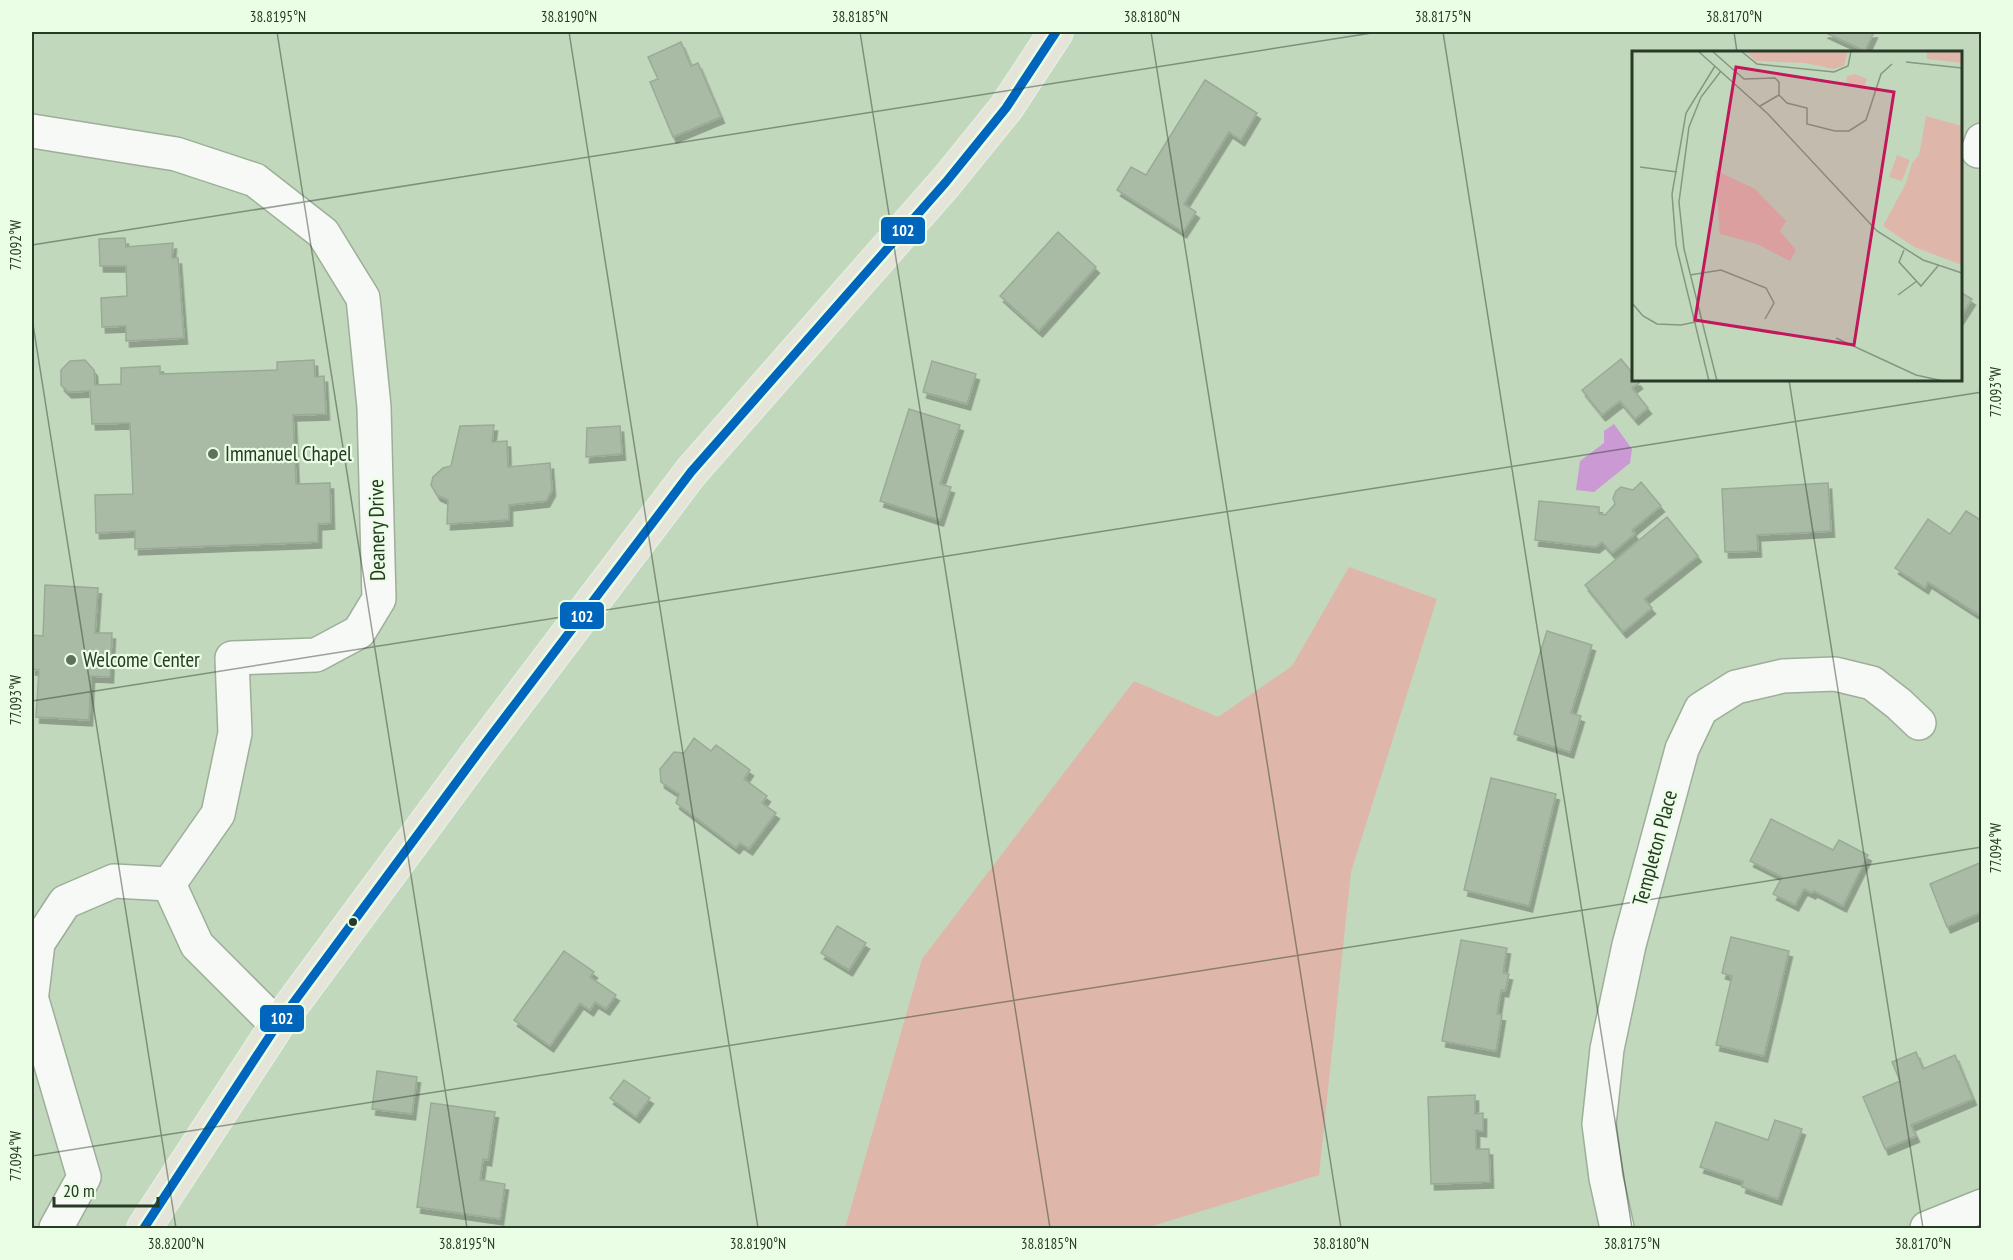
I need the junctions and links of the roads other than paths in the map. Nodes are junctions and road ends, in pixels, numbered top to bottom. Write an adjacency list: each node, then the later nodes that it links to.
1 (1056, 32): 7 (main road)
2 (32, 131): 4 (street, Deanery Drive)
3 (1919, 723): 11 (street, Templeton Place)
4 (169, 884): 5 (street); 7 (street)
5 (32, 993)
6 (32, 1000): 9 (street)
7 (277, 1025): 10 (main road)
8 (1982, 1206): 12 (street)
9 (56, 1228)
10 (144, 1228)
11 (1617, 1228)
12 (1927, 1228)

